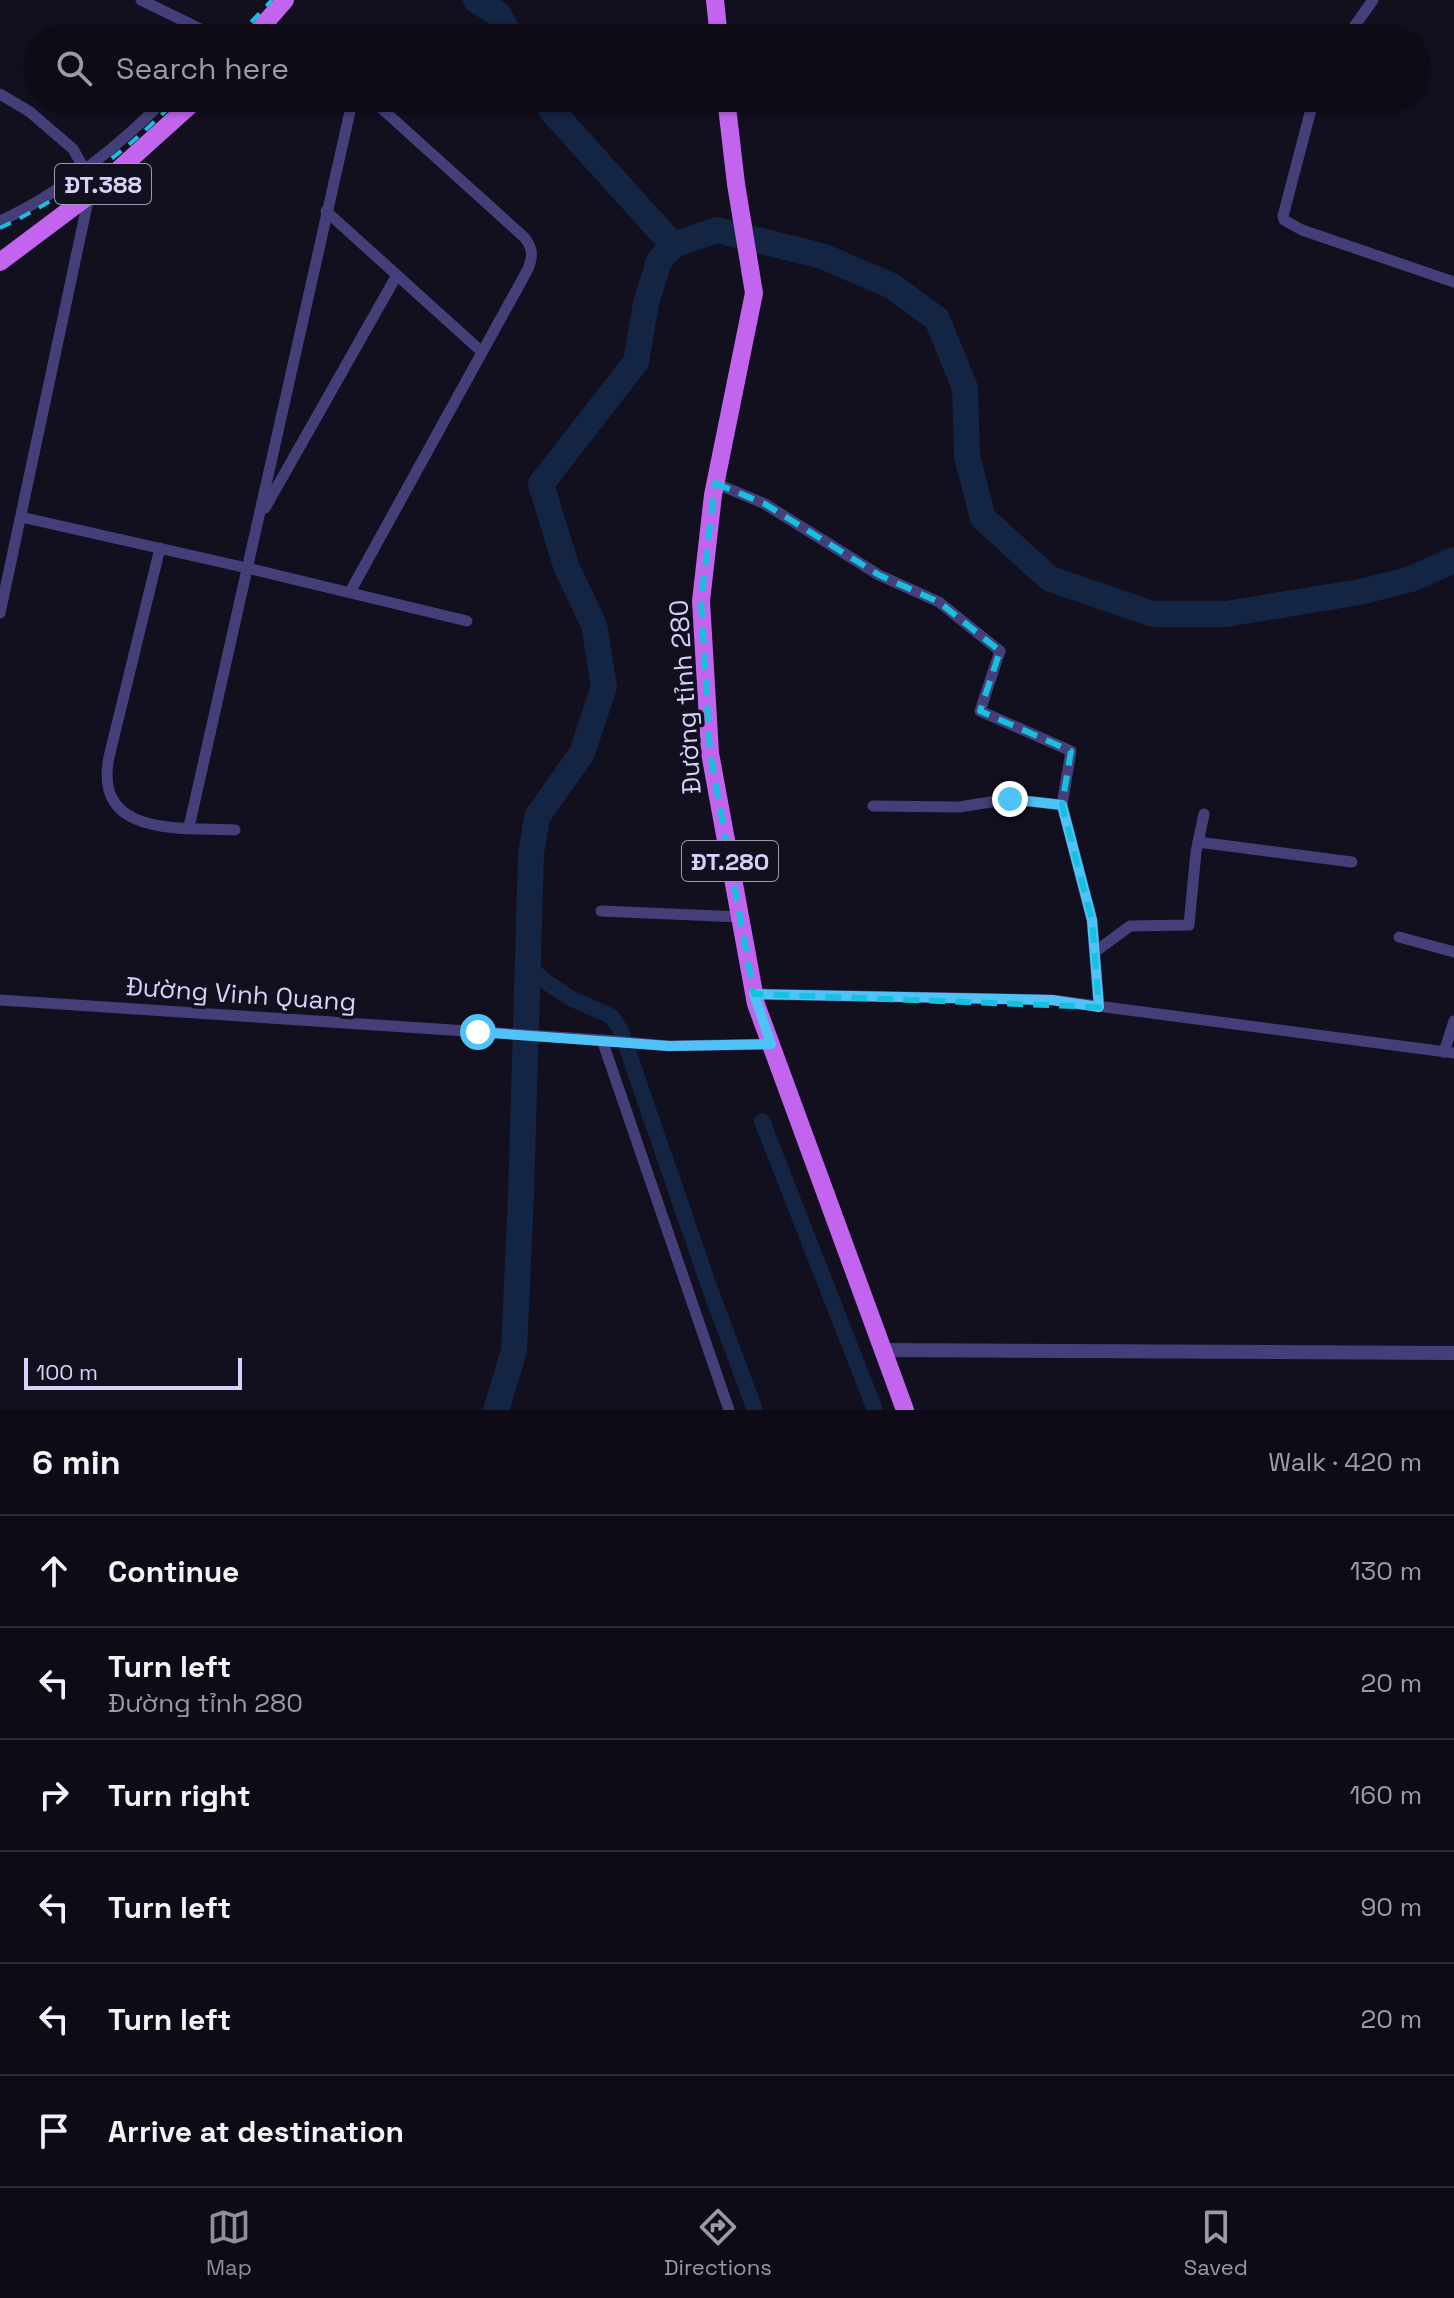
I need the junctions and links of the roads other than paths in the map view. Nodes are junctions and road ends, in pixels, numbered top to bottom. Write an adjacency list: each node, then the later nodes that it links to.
1 (141, 0): 5 (street)
2 (285, 0): 6 (main road)
3 (1373, 0): 8 (street)
4 (713, 2): 7 (main road)
5 (190, 24)
6 (264, 24)
7 (717, 24)
8 (1356, 24)
9 (0, 94): 10 (street)
10 (24, 108)
11 (30, 112): 18 (street)
12 (152, 112): 18 (street)
13 (183, 112): 19 (main road, ĐT.388)
14 (350, 112): 20 (street)
15 (386, 112): 25 (street)
16 (728, 112): 26 (main road, Đường tỉnh 280 / ĐT.280)
17 (1310, 112): 24 (street)
18 (85, 169): 19 (street); 21 (street)
19 (93, 193): 22 (main road, ĐT.388); 27 (street)
20 (326, 211): 23 (street); 28 (street)
21 (0, 221)
22 (0, 262)
23 (397, 275): 25 (street); 28 (street)
24 (1454, 282)
25 (482, 352): 31 (street)
26 (715, 483): 34 (street); 42 (main road, Đường tỉnh 280 / ĐT.280)
27 (21, 517): 29 (street); 32 (street)
28 (258, 521): 30 (street)
29 (160, 548): 30 (street); 37 (street)
30 (247, 568): 31 (street); 37 (street)
31 (350, 592): 33 (street)
32 (0, 613)
33 (467, 621)
34 (1062, 805): 35 (street); 44 (street)
35 (873, 806)
36 (1204, 814): 39 (street)
37 (189, 827): 38 (street)
38 (235, 830)
39 (1198, 842): 40 (street); 44 (street)
40 (1352, 862)
41 (601, 911): 42 (street)
42 (740, 917): 46 (main road, Đường tỉnh 280 / ĐT.280)
43 (1399, 937): 45 (street)
44 (1096, 951): 48 (street)
45 (1454, 952)
46 (754, 994): 48 (street); 51 (main road, Đường tỉnh 280 / ĐT.280)
47 (0, 1000): 50 (street, Đường Vinh Quang)
48 (1099, 1007): 52 (street)
49 (1454, 1021): 52 (street)
50 (602, 1040): 51 (street, Đường Vinh Quang); 55 (street)
51 (771, 1044): 53 (main road, Đường tỉnh 280 / ĐT.280)
52 (1449, 1053)
53 (882, 1350): 54 (street); 56 (main road, Đường tỉnh 280 / ĐT.280)
54 (1454, 1353)
55 (729, 1410)
56 (905, 1410)

